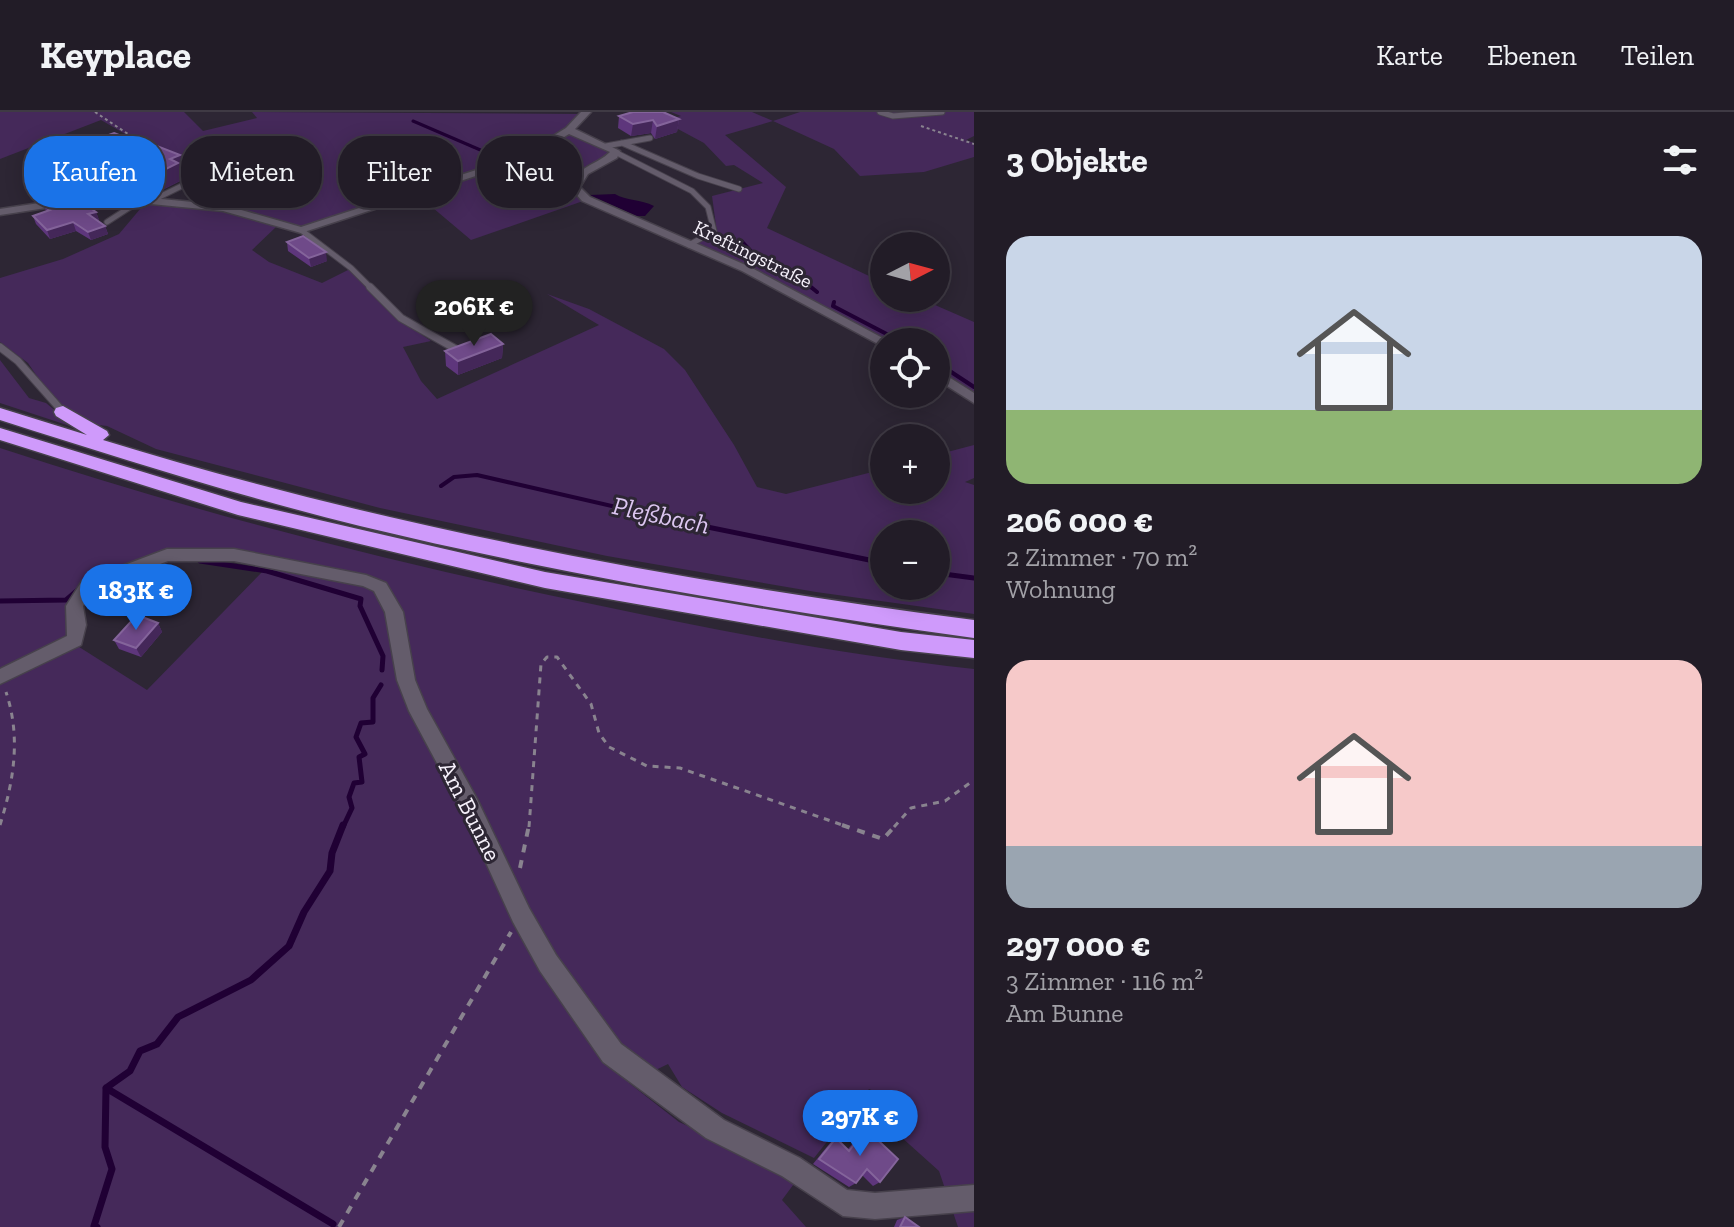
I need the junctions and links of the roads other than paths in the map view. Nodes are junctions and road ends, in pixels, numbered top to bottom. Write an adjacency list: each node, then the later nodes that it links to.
1 (586, 112): 4 (street)
2 (880, 112): 3 (lane)
3 (942, 112)
4 (569, 130): 6 (street); 14 (street)
5 (650, 138): 6 (lane)
6 (615, 147): 8 (lane); 15 (lane); 15 (street, Kreftingstraße)
7 (62, 181): 7 (lane)
8 (739, 189)
9 (165, 202): 14 (street)
10 (32, 208): 12 (street)
11 (134, 208): 13 (lane)
12 (0, 212)
13 (107, 222)
14 (301, 230): 18 (lane)
15 (689, 245): 16 (street, Kreftingstraße)
16 (870, 335)
17 (0, 347): 21 (lane)
18 (461, 352)
19 (950, 383): 20 (street)
20 (974, 399)
21 (63, 412): 24 (highway)
22 (0, 414): 24 (highway)
23 (0, 434): 26 (highway)
24 (179, 471): 25 (highway)
25 (974, 629)
26 (974, 649)
27 (2, 683): 28 (street, Am Bunne)
28 (974, 1198)

